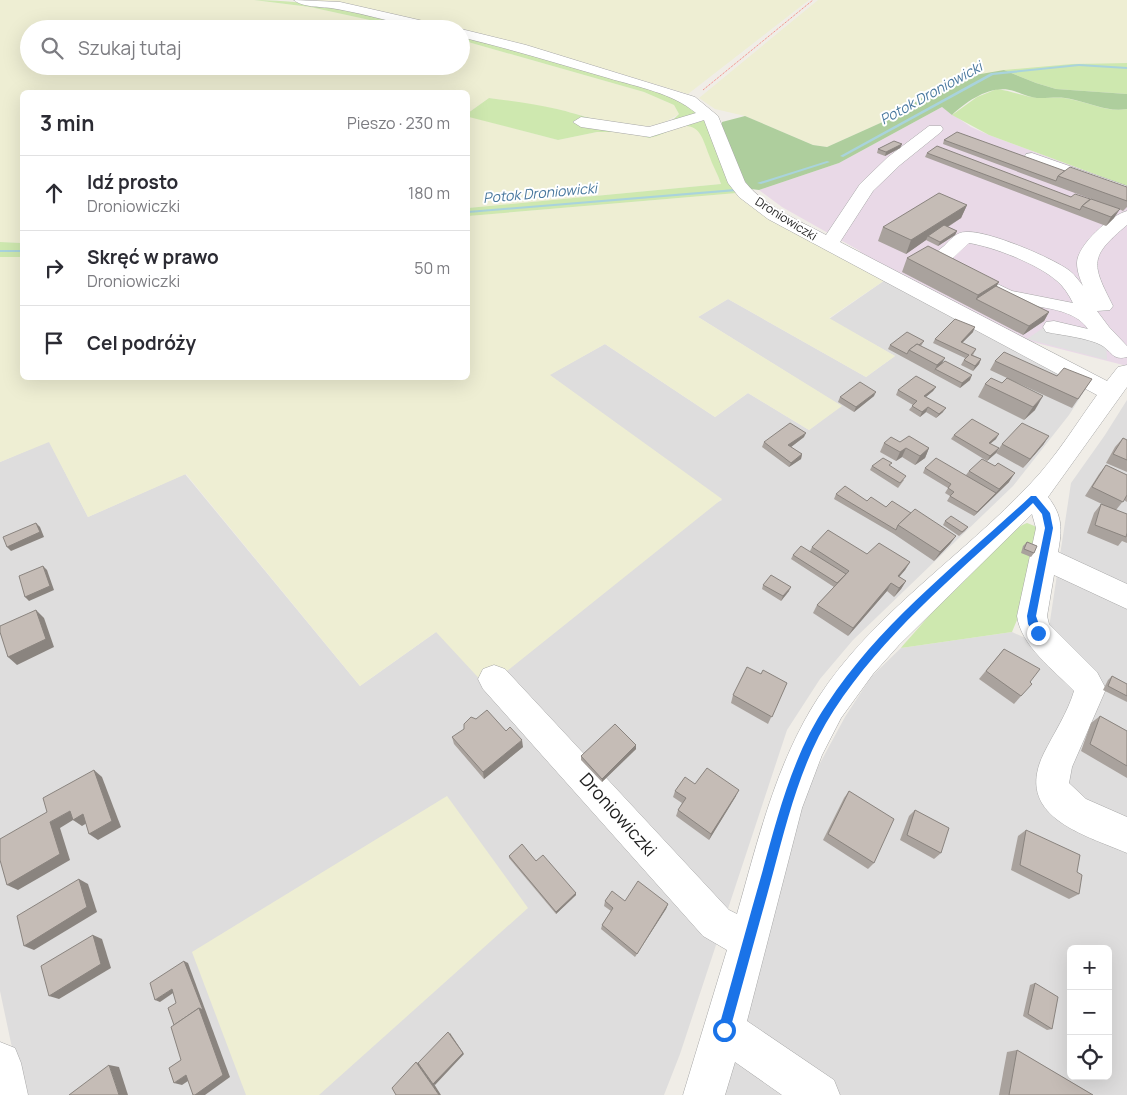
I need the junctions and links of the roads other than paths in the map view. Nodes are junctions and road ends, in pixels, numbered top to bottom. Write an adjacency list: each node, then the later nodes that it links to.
1 (300, 0): 2 (street)
2 (401, 20)
3 (470, 35): 4 (street)
4 (708, 114): 5 (street); 10 (street, Droniowiczki)
5 (581, 122)
6 (935, 128): 10 (street)
7 (1032, 158): 8 (street)
8 (1127, 192)
9 (1127, 216): 13 (street)
10 (828, 245): 13 (street, Droniowiczki)
11 (1088, 315): 11 (street); 13 (street)
12 (1054, 327): 13 (street)
13 (1118, 366): 14 (street)
14 (1034, 498): 15 (street); 19 (street)
15 (1044, 558): 16 (street); 18 (street)
16 (1127, 597)
17 (494, 679): 19 (street, Droniowiczki)
18 (1127, 835)
19 (749, 941): 20 (street)
20 (724, 1030): 23 (street); 24 (street)
21 (0, 1063): 22 (street)
22 (7, 1095)
23 (704, 1095)
24 (819, 1095)

